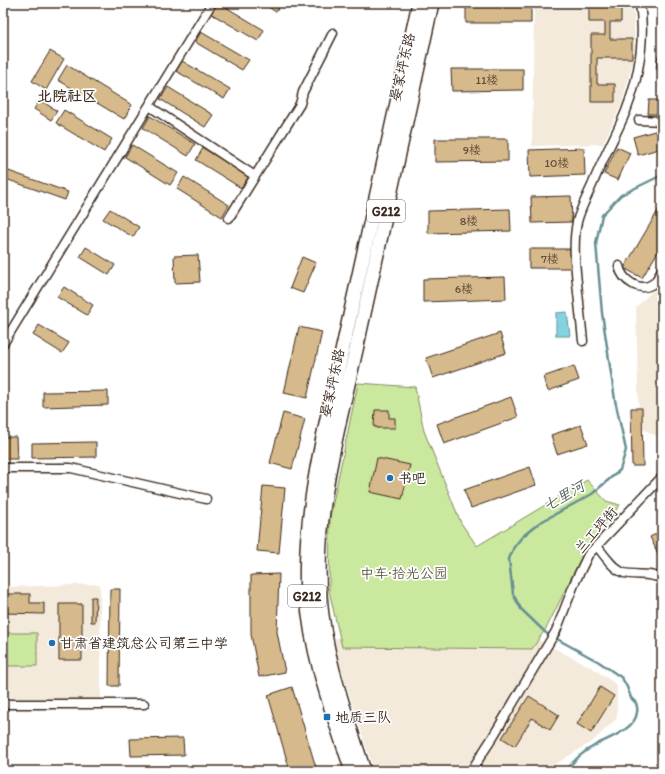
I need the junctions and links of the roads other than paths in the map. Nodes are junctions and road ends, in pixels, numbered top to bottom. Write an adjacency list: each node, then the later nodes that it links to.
1 (212, 3): 6 (street)
2 (419, 3): 20 (highway, 晏家坪东路 / G212)
3 (432, 3): 20 (highway, 晏家坪东路 / G212)
4 (640, 3): 13 (street)
5 (332, 33): 9 (street)
6 (149, 106): 9 (street); 14 (street)
7 (640, 120): 8 (street)
8 (662, 121)
9 (255, 176): 10 (street)
10 (229, 218)
11 (619, 266): 12 (street)
12 (662, 269)
13 (583, 340)
14 (3, 344)
15 (3, 468): 17 (street)
16 (662, 478): 18 (street, 兰工坪街)
17 (206, 499)
18 (597, 546): 19 (street); 26 (street, 兰工坪街)
19 (662, 579)
20 (317, 631): 24 (highway, 晏家坪东路 / G212); 25 (highway, 晏家坪东路 / G212)
21 (3, 704): 22 (street)
22 (144, 704)
23 (662, 764): 27 (street)
24 (352, 771)
25 (364, 771)
26 (471, 771)
27 (657, 771)

